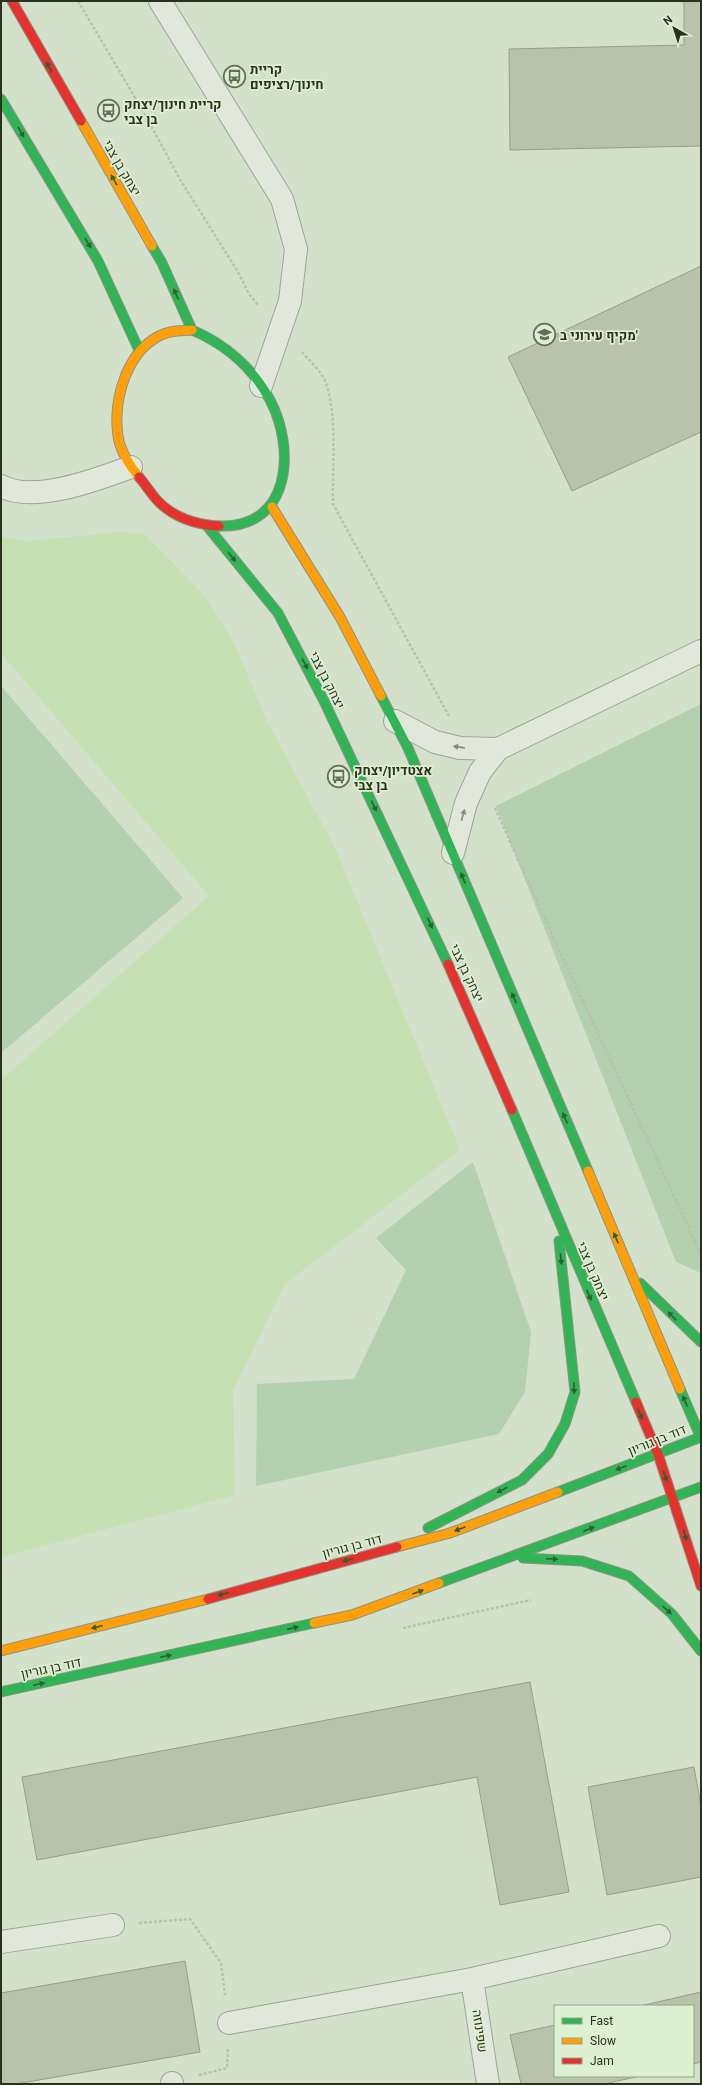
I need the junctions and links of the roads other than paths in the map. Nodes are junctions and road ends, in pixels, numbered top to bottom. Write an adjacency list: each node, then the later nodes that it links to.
1 (12, 1): 4 (street, יצחק בן צבי, one-way to 1)
2 (160, 1): 6 (street)
3 (1, 98): 5 (street, one-way to 5)
4 (192, 330): 5 (street); 6 (street)
5 (139, 350): 7 (street)
6 (261, 386): 9 (street)
7 (131, 467): 8 (street); 10 (street)
8 (1, 486)
9 (272, 507): 10 (street); 12 (street)
10 (208, 526): 15 (street, יצחק בן צבי, one-way to 15)
11 (701, 651): 13 (street)
12 (394, 721): 13 (street, one-way to 12); 14 (street)
13 (498, 749): 14 (street, one-way to 13)
14 (453, 853): 16 (street, one-way to 14)
15 (557, 1220): 19 (street, יצחק בן צבי, one-way to 19); 22 (street, one-way to 22)
16 (631, 1273): 17 (street, one-way to 16); 18 (street, one-way to 16)
17 (701, 1342)
18 (701, 1437): 19 (street, דוד בן גוריון)
19 (658, 1454): 21 (street, יצחק בן צבי, one-way to 21); 22 (street, דוד בן גוריון, one-way to 22)
20 (701, 1487): 21 (street, דוד בן גוריון)
21 (673, 1498): 23 (street, דוד בן גוריון, one-way to 21); 24 (street, יצחק בן צבי, one-way to 24)
22 (386, 1550): 25 (street, דוד בן גוריון, one-way to 25)
23 (513, 1557): 26 (street, one-way to 26); 27 (street, דוד בן גוריון, one-way to 23)
24 (701, 1586)
25 (1, 1651)
26 (701, 1651)
27 (1, 1692)
28 (113, 1925): 30 (street)
29 (659, 1936): 31 (street)
30 (1, 1942)
31 (472, 1979): 32 (street); 33 (street, שפינוזה)
32 (229, 2023)
33 (488, 2084)

